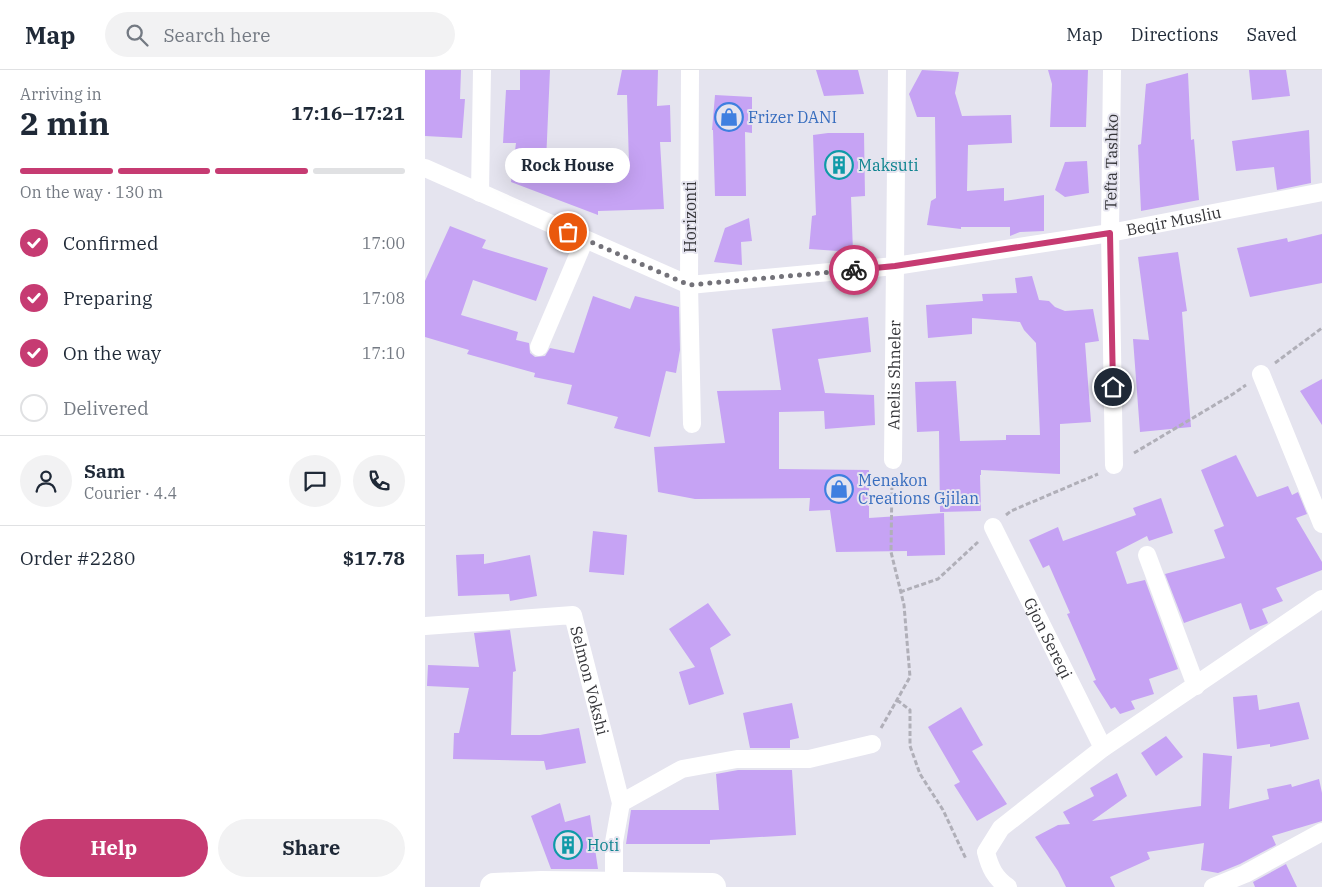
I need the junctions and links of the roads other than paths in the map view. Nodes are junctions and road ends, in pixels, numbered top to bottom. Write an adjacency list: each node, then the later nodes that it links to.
1 (483, 70): 7 (street)
2 (690, 70): 11 (street, Horizonti)
3 (897, 70): 10 (street, Anelis Shneler)
4 (1112, 70): 8 (street, Tefta Tashko)
5 (425, 168): 7 (street, Beqir Musliu)
6 (1322, 192): 8 (street, Beqir Musliu)
7 (480, 193): 9 (street, Beqir Musliu)
8 (1110, 233): 10 (street, Beqir Musliu); 16 (street, Tefta Tashko)
9 (585, 239): 11 (street, Beqir Musliu); 12 (street)
10 (895, 266): 11 (street, Beqir Musliu); 15 (street, Anelis Shneler)
11 (689, 285): 14 (street, Horizonti)
12 (539, 347)
13 (1261, 374): 17 (street)
14 (692, 424)
15 (893, 460)
16 (1114, 464)
17 (1322, 524)
18 (993, 527): 24 (street, Gjon Sereqi)
19 (1147, 555): 22 (street)
20 (1322, 598): 22 (street)
21 (425, 626): 25 (street, Selmon Vokshi)
22 (1196, 686): 24 (street)
23 (872, 744): 25 (street)
24 (1103, 748): 30 (street)
25 (621, 803): 27 (street, Selmon Vokshi)
26 (1322, 832): 31 (street)
27 (614, 886): 28 (main road); 29 (main road)
28 (494, 887)
29 (712, 887)
30 (1009, 887)
31 (1213, 887)

